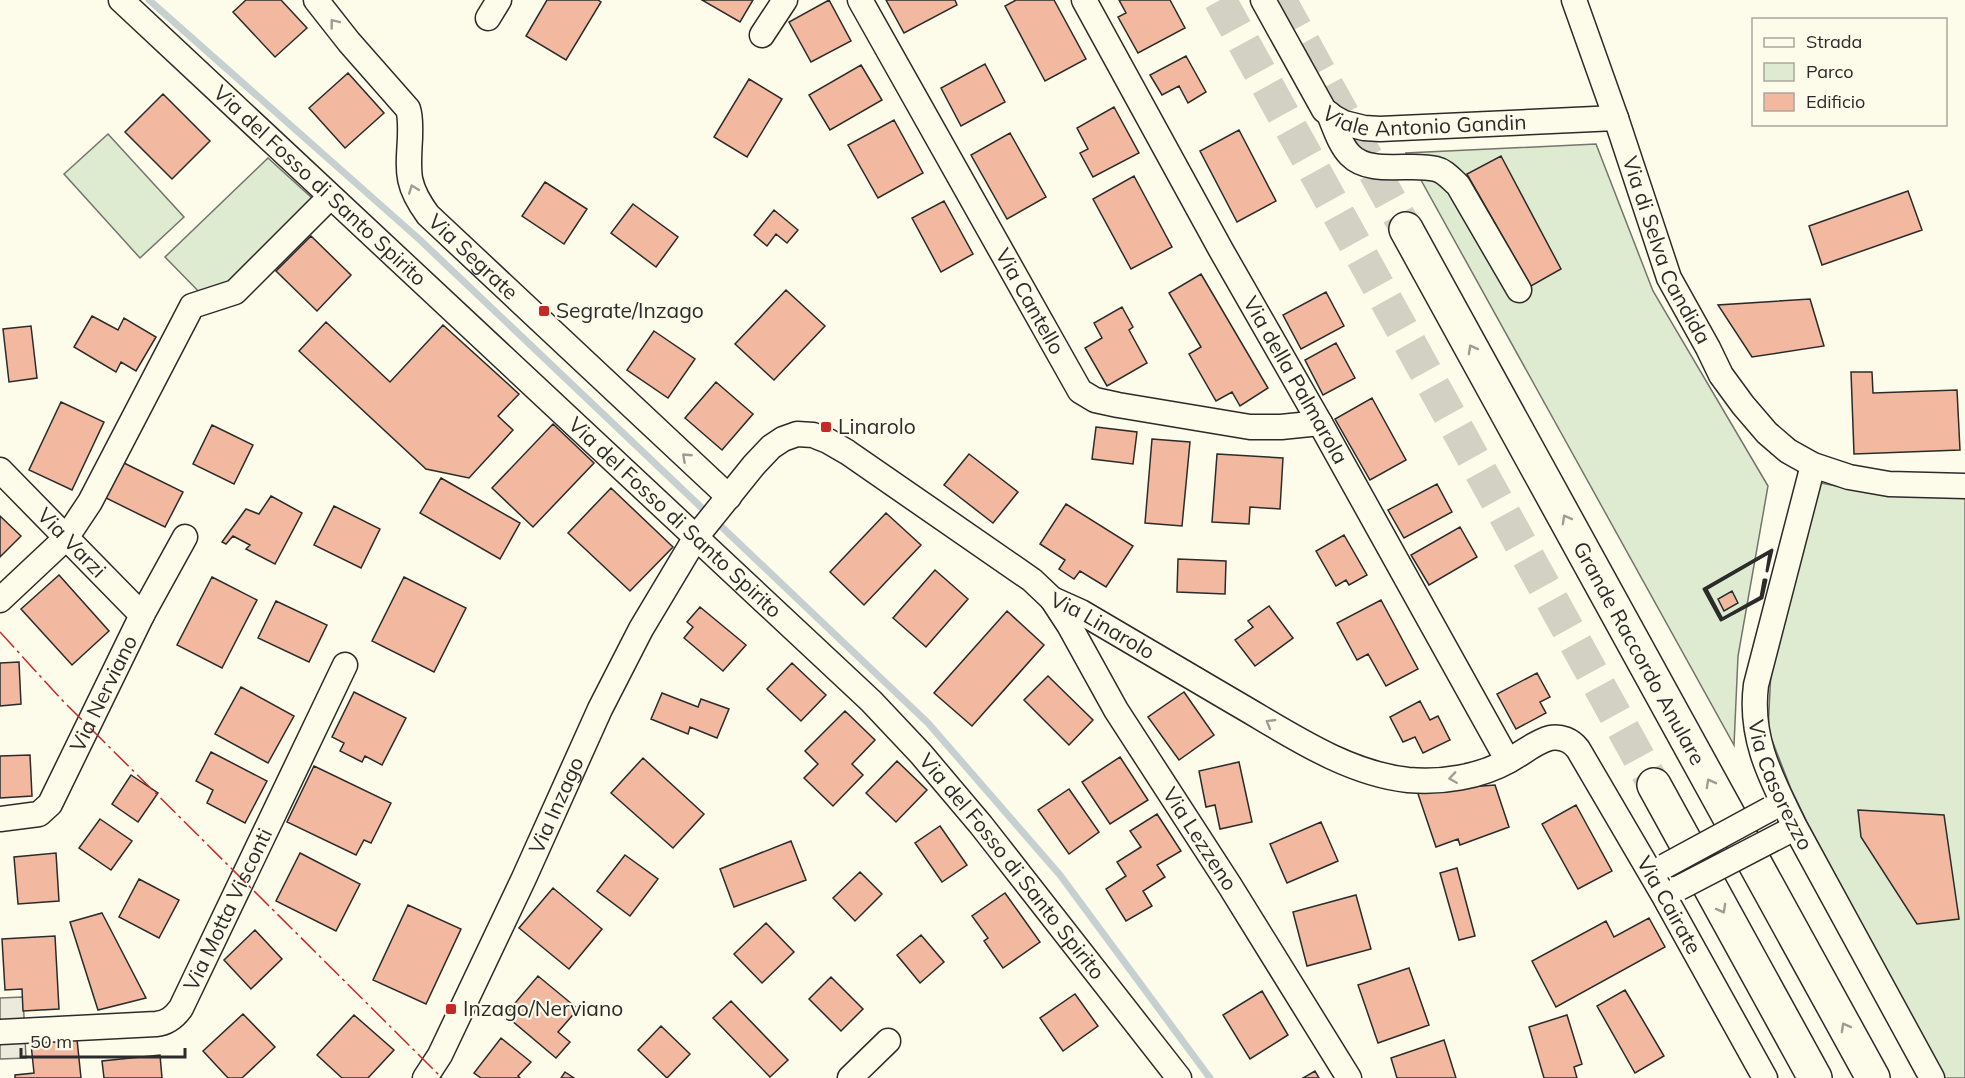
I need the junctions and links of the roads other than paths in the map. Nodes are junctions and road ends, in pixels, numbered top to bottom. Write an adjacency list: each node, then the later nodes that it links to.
1 (121, 0): 11 (street, Via del Fosso di Santo Spirito)
2 (316, 0): 18 (street, Via Segrate, one-way to 2)
3 (785, 0): 8 (street)
4 (860, 0): 14 (street, Via Cantello)
5 (1084, 0): 14 (street, Via della Palmarola)
6 (1263, 0): 9 (street, Viale Antonio Gandin)
7 (1574, 0): 10 (street, Via di Selva Candida)
8 (762, 35)
9 (1329, 114): 10 (street, Viale Antonio Gandin); 13 (street)
10 (1616, 118): 15 (street, Via di Selva Candida)
11 (330, 197): 19 (street); 21 (street, Via del Fosso di Santo Spirito)
12 (1406, 229): 42 (highway, Grande Raccordo Anulare, one-way to 12)
13 (1519, 290)
14 (1320, 423): 27 (street, Via della Palmarola)
15 (1813, 465): 17 (street, Via di Selva Candida); 29 (street, Via Casorezzo)
16 (0, 470): 19 (street, Via Varzi)
17 (1965, 486)
18 (729, 497): 21 (street, Via Linarolo); 22 (street, Via Linarolo)
19 (66, 537): 23 (street); 24 (street, Via Varzi)
20 (186, 537): 24 (street, Via Nerviano)
21 (696, 537): 36 (street, Via Inzago); 38 (street, Via del Fosso di Santo Spirito)
22 (1052, 598): 27 (street, Via Linarolo, one-way to 22); 39 (street, Via Lezzeno)
23 (0, 600)
24 (142, 615): 30 (street, Via Nerviano)
25 (345, 665): 34 (street, Via Motta Visconti)
26 (1565, 738): 27 (street, Via Linarolo); 32 (street, Via Cairate)
27 (1508, 761)
28 (1654, 785): 41 (highway, one-way to 41)
29 (1776, 806): 31 (street, Via Casorezzo); 32 (street, bridge)
30 (0, 819)
31 (1790, 830): 33 (street, bridge); 43 (street, Via Casorezzo)
32 (1658, 869): 33 (street, Via Cairate)
33 (1671, 892): 40 (street, Via Cairate)
34 (0, 1032)
35 (888, 1041): 37 (street)
36 (425, 1078)
37 (850, 1078)
38 (1179, 1078)
39 (1349, 1078)
40 (1765, 1078)
41 (1815, 1078)
42 (1874, 1078)
43 (1932, 1078)

